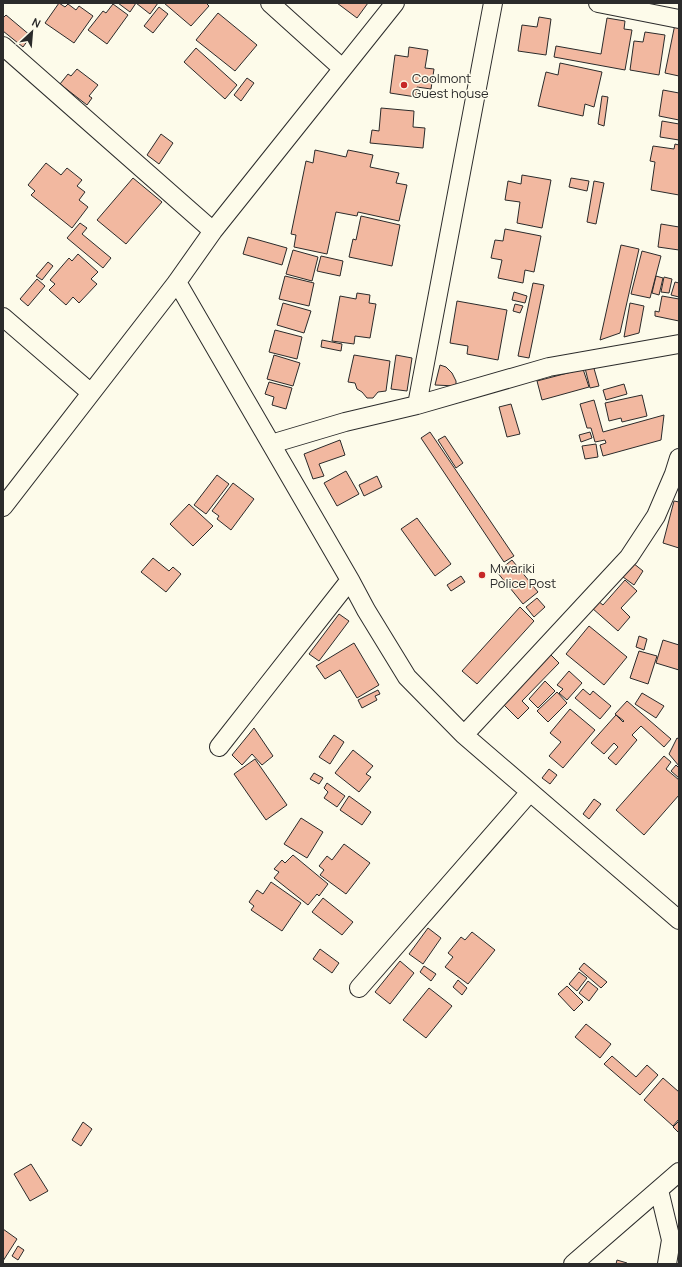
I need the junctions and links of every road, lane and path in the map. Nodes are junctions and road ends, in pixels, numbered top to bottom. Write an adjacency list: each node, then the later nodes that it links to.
1 (270, 3): 7 (street)
2 (395, 3): 7 (street)
3 (493, 3): 13 (street)
4 (598, 3): 5 (street)
5 (679, 19)
6 (3, 46): 8 (street)
7 (342, 68): 8 (street)
8 (213, 231): 9 (street)
9 (177, 282): 12 (street); 14 (street)
10 (3, 317): 12 (street)
11 (679, 344): 13 (street)
12 (91, 393): 16 (street)
13 (417, 405): 14 (street)
14 (271, 444): 17 (street)
15 (679, 458): 18 (street)
16 (3, 507)
17 (350, 580): 18 (street); 19 (street)
18 (464, 735): 20 (street)
19 (219, 747)
20 (530, 792): 21 (street); 22 (street)
21 (679, 920)
22 (359, 988)
23 (679, 1172): 24 (street)
24 (659, 1190): 25 (street); 26 (street)
25 (573, 1264)
26 (667, 1264)

